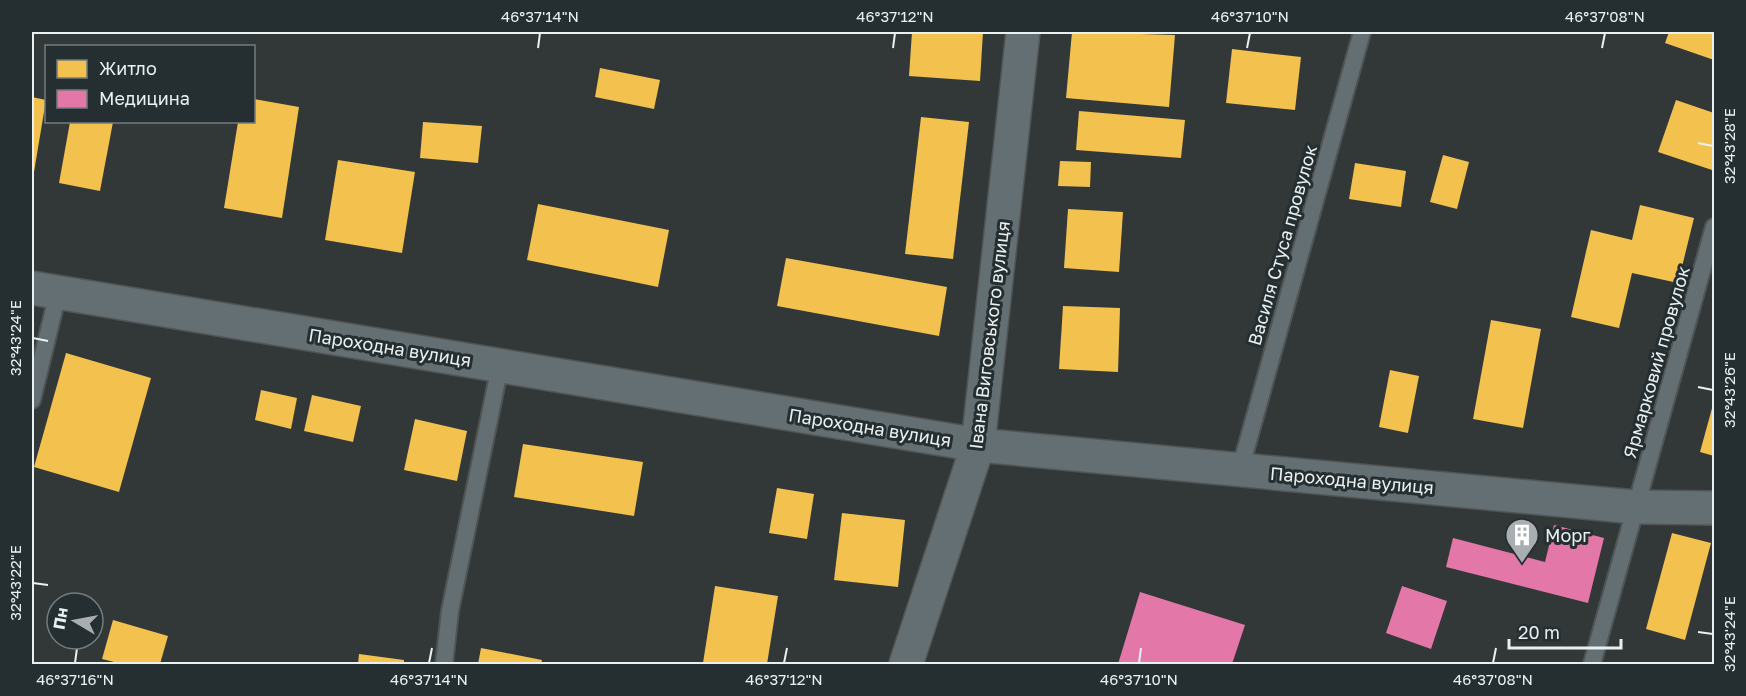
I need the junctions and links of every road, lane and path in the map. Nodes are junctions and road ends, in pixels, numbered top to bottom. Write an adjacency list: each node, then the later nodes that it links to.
1 (1023, 32): 7 (street, Івана Виговського вулиця)
2 (1362, 32): 8 (lane, Василя Стуса провулок)
3 (1714, 228): 9 (lane, Ярмарковий провулок)
4 (45, 290): 5 (street, Пароходна вулиця); 6 (lane)
5 (500, 366): 7 (street, Пароходна вулиця); 11 (lane)
6 (32, 400)
7 (978, 445): 8 (street, Пароходна вулиця); 12 (street, Івана Виговського вулиця)
8 (1239, 470): 9 (street, Пароходна вулиця)
9 (1635, 507): 10 (street, Пароходна вулиця); 13 (lane, Ярмарковий провулок)
10 (1714, 508)
11 (444, 664)
12 (906, 664)
13 (1592, 664)

